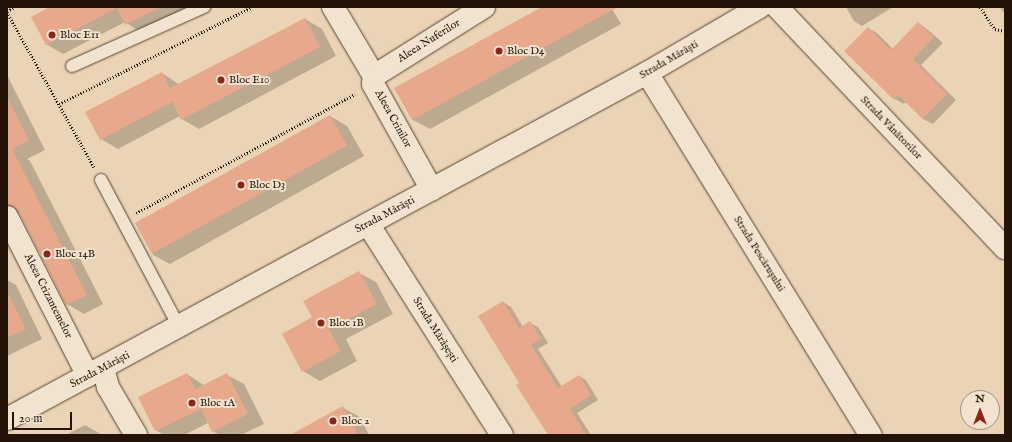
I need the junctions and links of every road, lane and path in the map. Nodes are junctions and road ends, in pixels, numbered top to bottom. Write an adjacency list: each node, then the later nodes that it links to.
1 (15, 7): 9 (path)
2 (204, 7): 11 (lane)
3 (252, 7): 14 (path)
4 (333, 7): 13 (street, Aleea Crinilor)
5 (484, 7): 13 (street, Aleea Nuferilor)
6 (760, 7): 12 (street, Strada Mărăști)
7 (777, 7): 20 (street, Strada Vânătorilor)
8 (980, 7): 10 (path)
9 (7, 12): 14 (path)
10 (1005, 31)
11 (72, 66)
12 (647, 73): 16 (street, Strada Mărăști); 27 (street, Strada Pescărușului)
13 (374, 80): 16 (street, Aleea Crinilor); 18 (path)
14 (59, 104): 15 (path)
15 (101, 180): 18 (lane)
16 (432, 190): 19 (street, Strada Mărăști)
17 (7, 217): 22 (street, Aleea Crizantemelor)
18 (121, 221): 21 (lane)
19 (368, 224): 21 (street, Strada Mărăști); 26 (street, Strada Mărășești)
20 (1005, 248)
21 (179, 328): 22 (street, Strada Mărăști)
22 (95, 372): 23 (street, Strada Mărăști); 25 (street, Aleea Crizantemelor)
23 (12, 413): 24 (street, Strada Mărăști)
24 (7, 427)
25 (136, 435)
26 (502, 435)
27 (871, 435)

